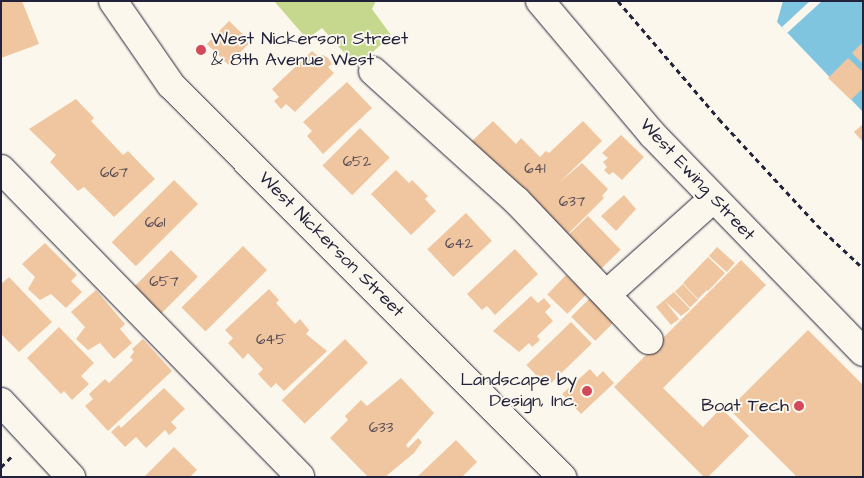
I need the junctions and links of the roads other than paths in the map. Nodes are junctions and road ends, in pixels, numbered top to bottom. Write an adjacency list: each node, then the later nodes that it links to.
1 (114, 1): 12 (main road, West Nickerson Street)
2 (540, 1): 5 (main road, West Ewing Street)
3 (373, 71): 6 (main road)
4 (1, 169): 11 (main road)
5 (713, 199): 6 (main road); 8 (main road, West Ewing Street)
6 (607, 294): 7 (main road)
7 (649, 340)
8 (863, 352)
9 (1, 402): 10 (main road)
10 (71, 477)
11 (300, 477)
12 (562, 477)

